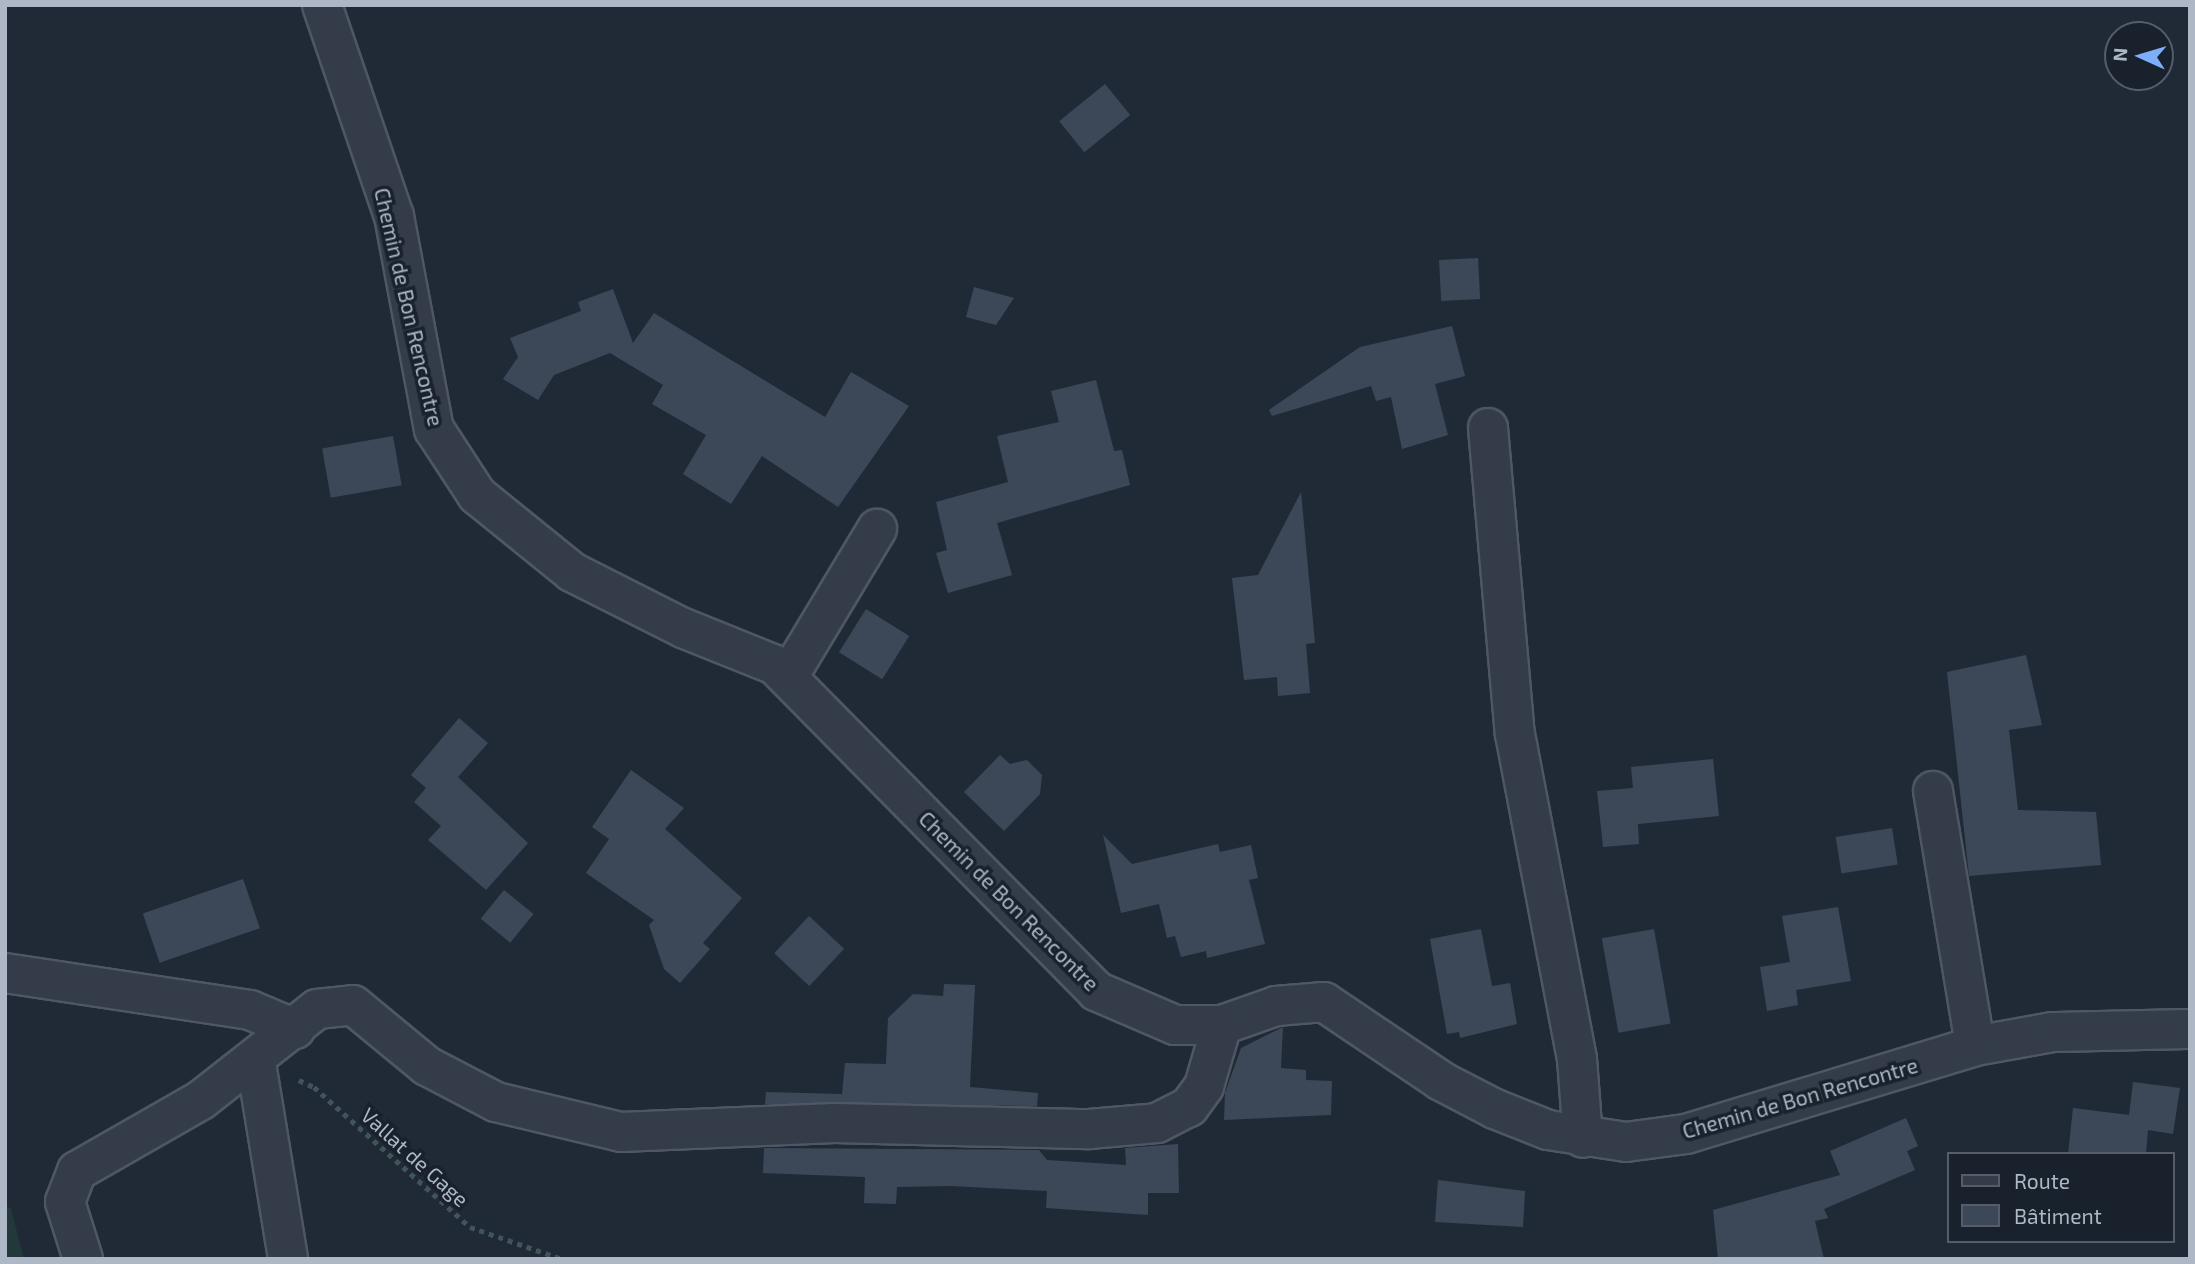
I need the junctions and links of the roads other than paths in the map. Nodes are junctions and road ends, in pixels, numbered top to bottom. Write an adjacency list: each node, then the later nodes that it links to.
1 (322, 5): 4 (street, Chemin de Bon Rencontre)
2 (1488, 428): 12 (street)
3 (877, 529): 4 (street)
4 (788, 677): 7 (street, Chemin de Bon Rencontre)
5 (1933, 791): 10 (street)
6 (5, 973): 9 (street)
7 (1222, 1025): 9 (street); 12 (street, Chemin de Bon Rencontre)
8 (2190, 1029): 10 (street, Chemin de Bon Rencontre)
9 (295, 1030): 11 (street)
10 (1975, 1046): 12 (street, Chemin de Bon Rencontre)
11 (256, 1063): 13 (street); 14 (street)
12 (1583, 1138)
13 (83, 1259)
14 (288, 1259)

